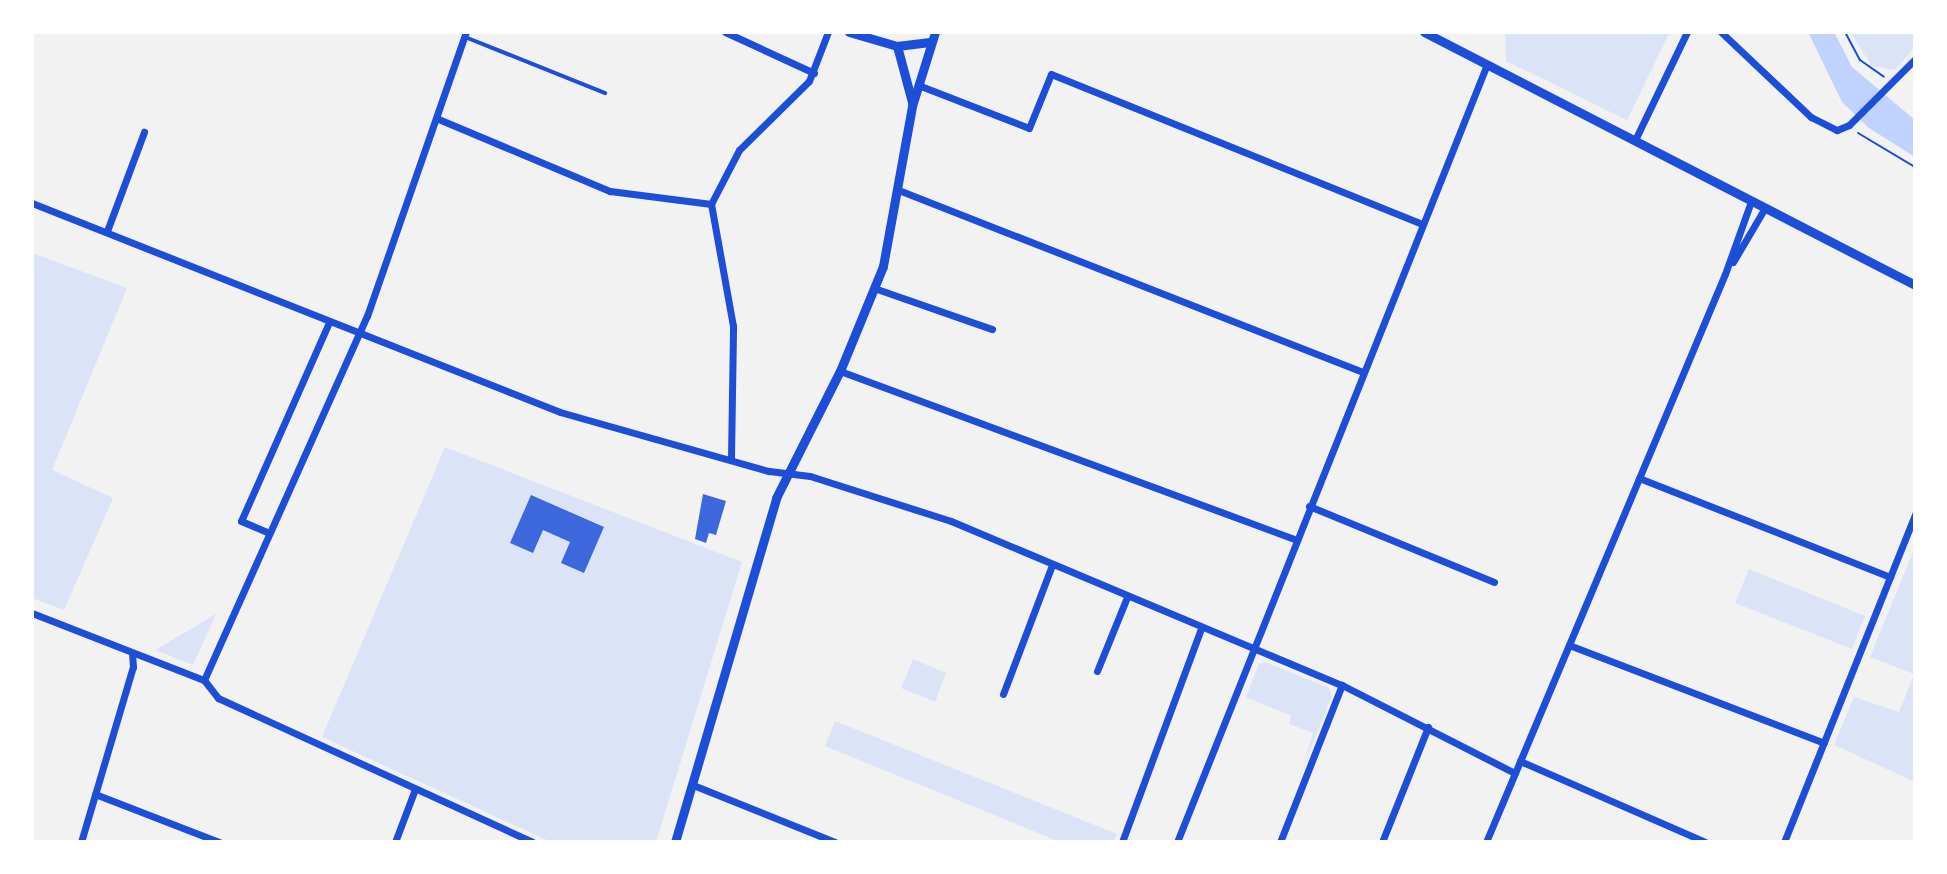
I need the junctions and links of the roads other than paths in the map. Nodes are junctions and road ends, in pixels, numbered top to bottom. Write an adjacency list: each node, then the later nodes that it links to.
1 (725, 32): 12 (street)
2 (828, 32): 12 (street)
3 (849, 32): 9 (street)
4 (1424, 32): 11 (street)
5 (1687, 32): 19 (street)
6 (1721, 32): 10 (street)
7 (466, 34): 15 (lane); 17 (street)
8 (933, 37): 9 (street); 14 (street)
9 (897, 46): 13 (street)
10 (1915, 59)
11 (1487, 64): 19 (street); 25 (street)
12 (814, 73): 22 (street)
13 (904, 77): 14 (street); 16 (street)
14 (918, 85): 16 (street); 25 (street)
15 (605, 93)
16 (912, 106): 20 (street)
17 (436, 118): 22 (street); 32 (street)
18 (144, 132): 26 (street)
19 (1635, 140): 23 (street)
20 (901, 191): 29 (street); 34 (street)
21 (32, 203): 26 (street)
22 (711, 204): 35 (street)
23 (1750, 204): 24 (street); 27 (street)
24 (1763, 211): 27 (street); 28 (street)
25 (1423, 224): 34 (street)
26 (107, 231): 30 (street)
27 (1725, 274): 37 (street)
28 (1915, 285)
29 (874, 288): 31 (street); 33 (street)
30 (329, 322): 32 (street); 40 (street)
31 (992, 329)
32 (356, 334): 35 (street); 40 (street)
33 (840, 371): 36 (street); 41 (street)
34 (1363, 372): 38 (street)
35 (731, 458): 36 (street)
36 (790, 474): 42 (street); 59 (street)
37 (1639, 478): 43 (street); 48 (street)
38 (1309, 506): 41 (street); 44 (street)
39 (1915, 514): 43 (street)
40 (267, 532): 52 (street)
41 (1295, 539): 49 (street)
42 (1052, 565): 45 (street); 54 (street)
43 (1890, 577): 56 (street)
44 (1494, 582)
45 (1127, 597): 47 (street); 51 (street)
46 (32, 613): 50 (street)
47 (1201, 628): 49 (street); 68 (street)
48 (1569, 645): 56 (street); 57 (street)
49 (1254, 648): 53 (street); 69 (street)
50 (132, 654): 52 (street); 61 (street)
51 (1097, 671)
52 (204, 680): 60 (street)
53 (1342, 685): 55 (street); 70 (street)
54 (1003, 694)
55 (1428, 727): 58 (street); 71 (street)
56 (1824, 743): 74 (street)
57 (1520, 761): 58 (street); 73 (street)
58 (1515, 773): 72 (street)
59 (693, 785): 66 (street); 67 (street)
60 (415, 789): 64 (street); 65 (street)
61 (95, 794): 62 (street); 63 (street)
62 (81, 842)
63 (219, 842)
64 (395, 842)
65 (533, 842)
66 (675, 842)
67 (835, 842)
68 (1122, 842)
69 (1177, 842)
70 (1280, 842)
71 (1382, 842)
72 (1486, 842)
73 (1705, 842)
74 (1784, 842)

